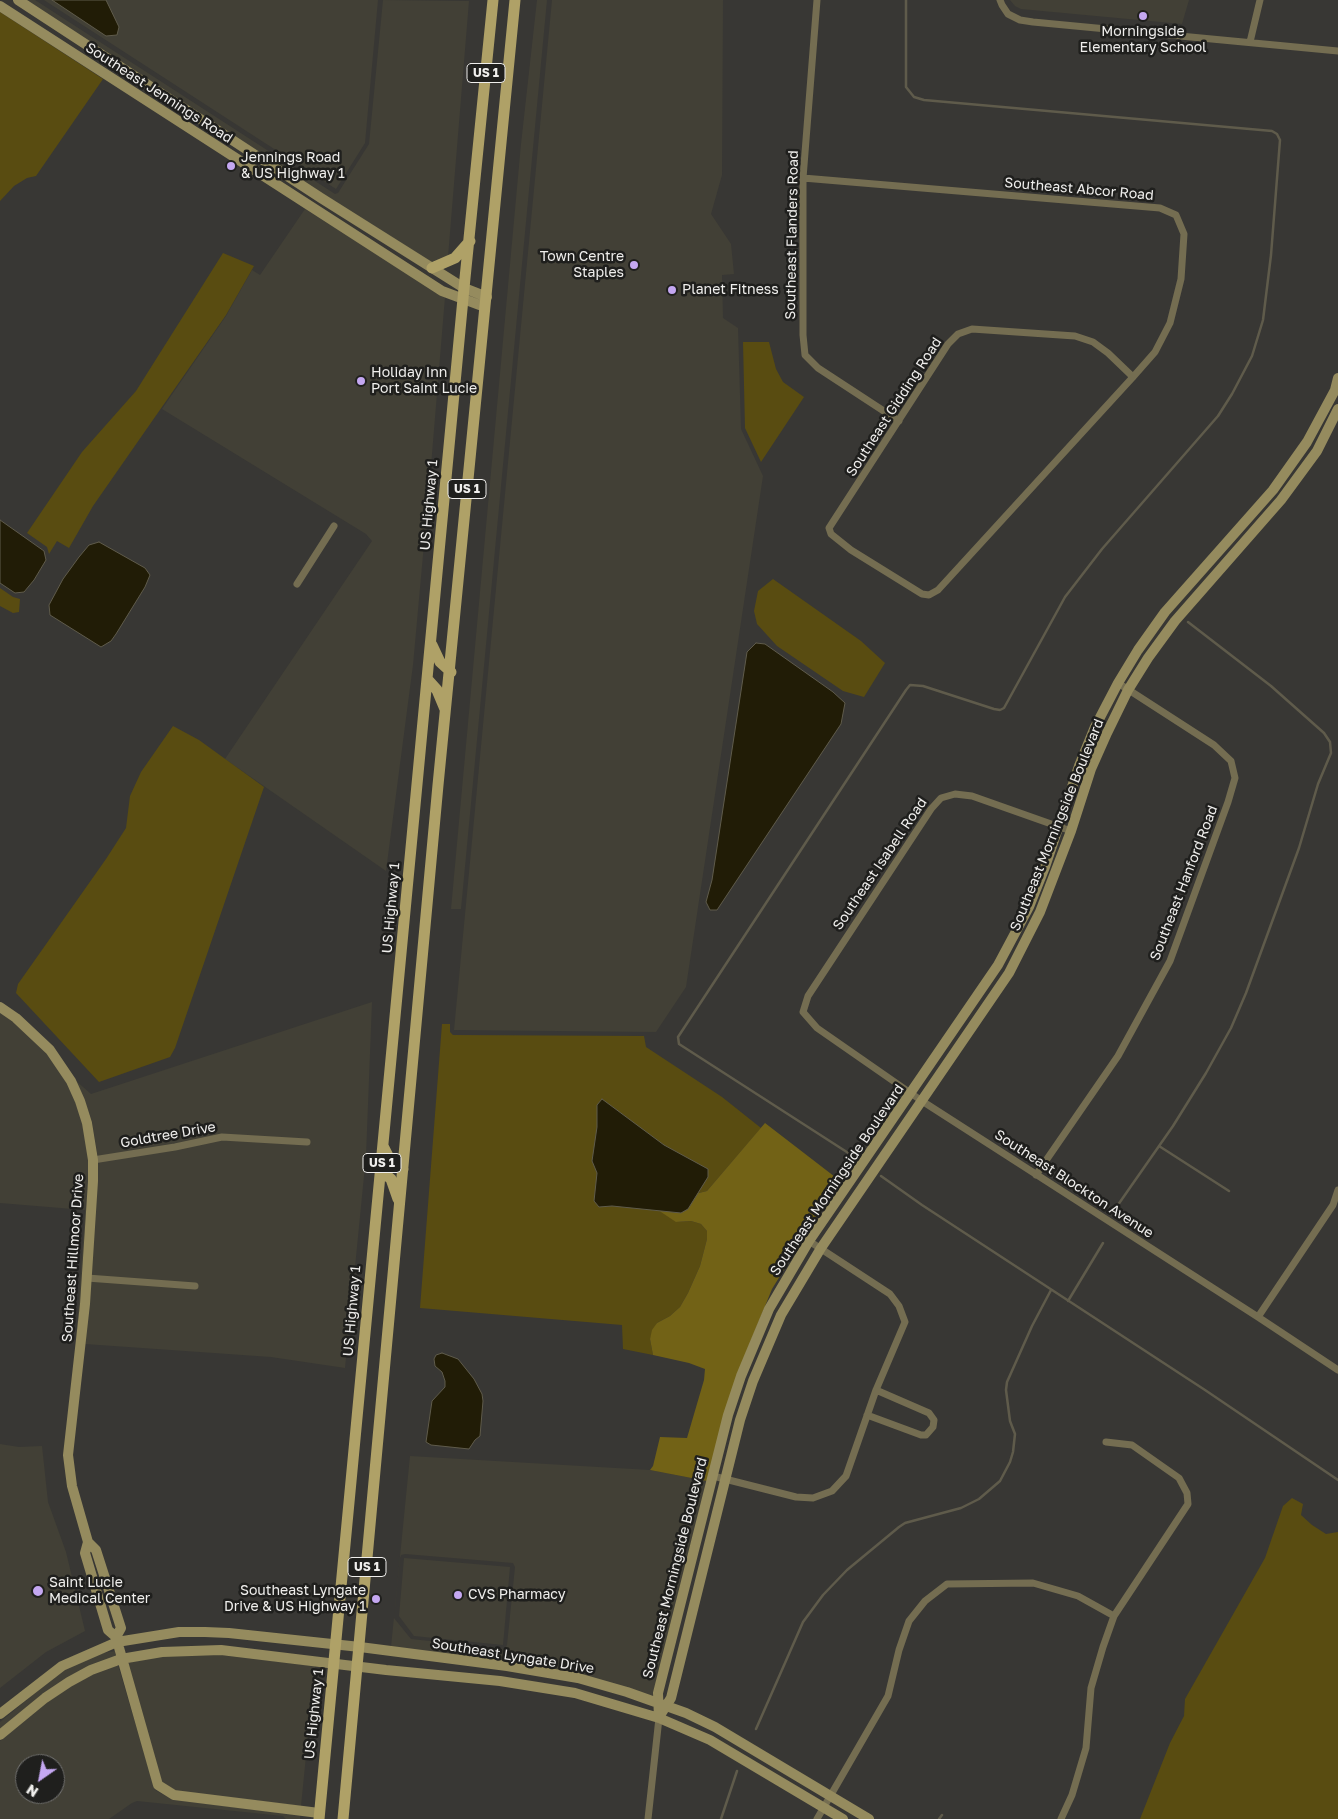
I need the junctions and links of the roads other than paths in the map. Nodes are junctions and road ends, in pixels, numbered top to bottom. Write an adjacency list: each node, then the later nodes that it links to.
1 (18, 0): 12 (street, Southeast Jennings Road)
2 (493, 0): 11 (main road, US Highway 1 / US 1)
3 (515, 0): 14 (main road, US 1)
4 (817, 0): 10 (street, Southeast Flanders Road)
5 (1000, 0): 8 (street)
6 (1260, 0): 8 (street)
7 (0, 6): 13 (street, Southeast Jennings Road)
8 (1250, 42): 9 (street)
9 (1338, 51)
10 (804, 178): 15 (street, Southeast Abcor Road); 19 (street, Southeast Flanders Road)
11 (470, 241): 12 (main road); 13 (main road, US Highway 1 / US 1)
12 (432, 268): 13 (street, Southeast Jennings Road)
13 (463, 294): 14 (street, Southeast Jennings Road); 27 (main road, US Highway 1 / US 1)
14 (486, 302): 28 (main road, US 1)
15 (1133, 377): 19 (street, Southeast Gidding Road); 23 (street, Southeast Abcor Road)
16 (1338, 378): 17 (street, Southeast Morningside Boulevard)
17 (1336, 391): 20 (street, Southeast Morningside Boulevard)
18 (1338, 410): 21 (street, Southeast Morningside Boulevard)
19 (899, 421): 23 (street, Southeast Gidding Road)
20 (1273, 490): 21 (street); 24 (street, Southeast Morningside Boulevard)
21 (1281, 500): 26 (street, Southeast Morningside Boulevard)
22 (334, 526): 25 (street)
23 (829, 528)
24 (1192, 582): 26 (street); 30 (street, Southeast Morningside Boulevard)
25 (297, 584)
26 (1200, 591): 31 (street, Southeast Morningside Boulevard)
27 (431, 643): 28 (main road); 29 (main road, US Highway 1 / US 1)
28 (451, 672): 32 (main road, US 1)
29 (428, 680): 32 (main road); 40 (main road, US Highway 1 / US 1)
30 (1118, 683): 31 (street, Southeast Hanford Road); 33 (street, Southeast Morningside Boulevard)
31 (1128, 690): 34 (street, Southeast Morningside Boulevard); 44 (street, Southeast Hanford Road)
32 (446, 711): 42 (main road, US 1)
33 (1058, 826): 34 (street, Southeast Isabell Road); 36 (street, Southeast Isabell Road); 37 (street, Southeast Morningside Boulevard)
34 (1071, 831): 38 (street, Southeast Morningside Boulevard)
35 (0, 1007): 41 (street, Southeast Hillmoor Drive)
36 (803, 1012): 37 (street, Southeast Blockton Avenue)
37 (911, 1094): 38 (street, Southeast Blockton Avenue); 48 (street, Southeast Morningside Boulevard)
38 (922, 1101): 44 (street, Southeast Blockton Avenue); 49 (street, Southeast Morningside Boulevard)
39 (307, 1142): 41 (street, Goldtree Drive)
40 (383, 1146): 42 (main road); 43 (main road, US Highway 1 / US 1)
41 (93, 1160): 50 (street, Southeast Hillmoor Drive)
42 (402, 1169): 46 (main road, US 1)
43 (381, 1171): 46 (main road); 65 (main road, US Highway 1 / US 1)
44 (1036, 1175): 52 (street, Southeast Blockton Avenue)
45 (1338, 1190): 47 (street)
46 (400, 1203): 66 (main road, US 1)
47 (1336, 1206): 52 (street)
48 (809, 1241): 49 (street); 53 (street, Southeast Morningside Boulevard)
49 (821, 1248): 54 (street, Southeast Morningside Boulevard); 56 (street)
50 (87, 1278): 51 (street); 64 (street, Southeast Hillmoor Drive)
51 (195, 1286)
52 (1258, 1317): 55 (street, Southeast Blockton Avenue)
53 (751, 1351): 54 (street); 59 (street, Southeast Morningside Boulevard)
54 (763, 1356): 60 (street, Southeast Morningside Boulevard)
55 (1338, 1370)
56 (876, 1390): 57 (street); 57 (street)
57 (866, 1414): 60 (street)
58 (1106, 1442): 63 (street)
59 (713, 1476): 60 (street); 61 (street, Southeast Morningside Boulevard)
60 (726, 1479): 62 (street, Southeast Morningside Boulevard)
61 (684, 1590): 62 (street); 70 (street, Southeast Morningside Boulevard)
62 (697, 1594): 70 (street, Southeast Morningside Boulevard)
63 (1114, 1616): 74 (street); 82 (street)
64 (116, 1640): 65 (street, Southeast Lyngate Drive); 67 (street, Southeast Hillmoor Drive); 71 (street, Southeast Lyngate Drive)
65 (336, 1645): 66 (street, Southeast Lyngate Drive); 68 (main road, US Highway 1 / US 1)
66 (360, 1648): 69 (main road, US 1); 70 (street, Southeast Lyngate Drive)
67 (122, 1659): 68 (street, Southeast Lyngate Drive); 73 (street, Southeast Lyngate Drive); 76 (street, Southeast Hillmoor Drive)
68 (334, 1664): 69 (street, Southeast Lyngate Drive); 76 (main road, US Highway 1 / US 1)
69 (358, 1666): 72 (street, Southeast Lyngate Drive); 77 (main road, US 1)
70 (663, 1705): 72 (street, Southeast Morningside Boulevard); 74 (street, Southeast Lyngate Drive)
71 (0, 1714)
72 (659, 1718): 75 (street, Southeast Lyngate Drive); 78 (street)
73 (0, 1735)
74 (831, 1795): 75 (street); 81 (street, Southeast Lyngate Drive)
75 (824, 1807): 79 (street); 80 (street, Southeast Lyngate Drive)
76 (319, 1816)
77 (343, 1819)
78 (648, 1819)
79 (817, 1819)
80 (843, 1819)
81 (869, 1819)
82 (1061, 1819)

